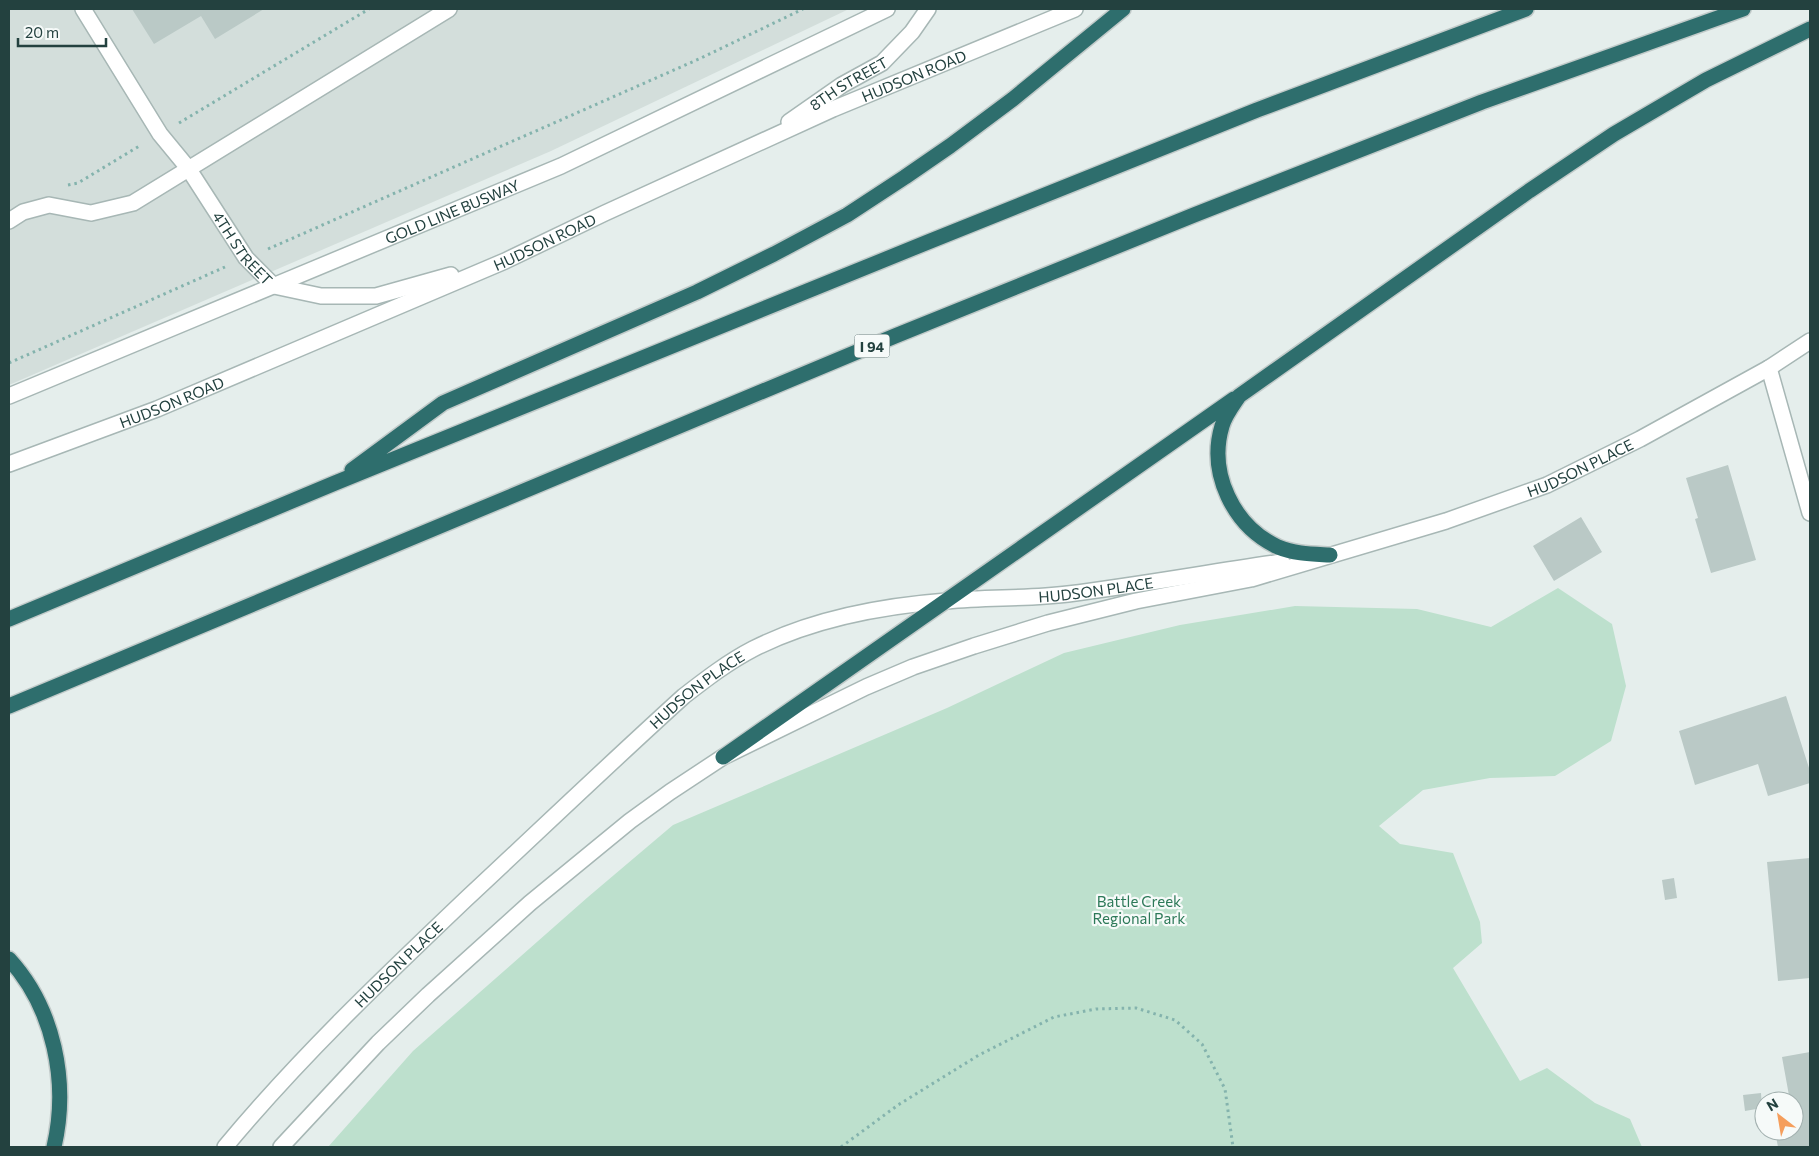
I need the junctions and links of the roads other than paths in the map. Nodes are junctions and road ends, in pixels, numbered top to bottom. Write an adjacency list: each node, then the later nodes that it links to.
1 (83, 9): 11 (street, 4TH STREET)
2 (449, 9): 11 (street)
3 (887, 9): 14 (street, GOLD LINE BUSWAY)
4 (928, 9): 10 (street, 8TH STREET)
5 (1075, 9): 10 (street, HUDSON ROAD)
6 (1122, 9): 20 (highway)
7 (1526, 9): 20 (highway)
8 (1743, 9): 25 (highway, I 94)
9 (1810, 29): 18 (highway)
10 (756, 145): 13 (street, HUDSON ROAD)
11 (188, 168): 12 (street); 14 (street, 4TH STREET)
12 (9, 221)
13 (505, 261): 14 (street, 4TH STREET); 19 (street, HUDSON ROAD)
14 (274, 286): 17 (street, GOLD LINE BUSWAY)
15 (1810, 341): 16 (street, HUDSON PLACE)
16 (1769, 368): 21 (street); 22 (street, HUDSON PLACE)
17 (9, 396)
18 (1239, 396): 22 (highway); 23 (highway)
19 (9, 464)
20 (335, 483): 24 (highway)
21 (1810, 512)
22 (1330, 555): 23 (street, HUDSON PLACE); 26 (street, HUDSON PLACE)
23 (947, 601): 26 (highway); 29 (street, HUDSON PLACE)
24 (9, 619)
25 (9, 706)
26 (723, 757): 30 (street, HUDSON PLACE)
27 (9, 959): 28 (highway)
28 (54, 1147)
29 (225, 1147)
30 (281, 1147)

